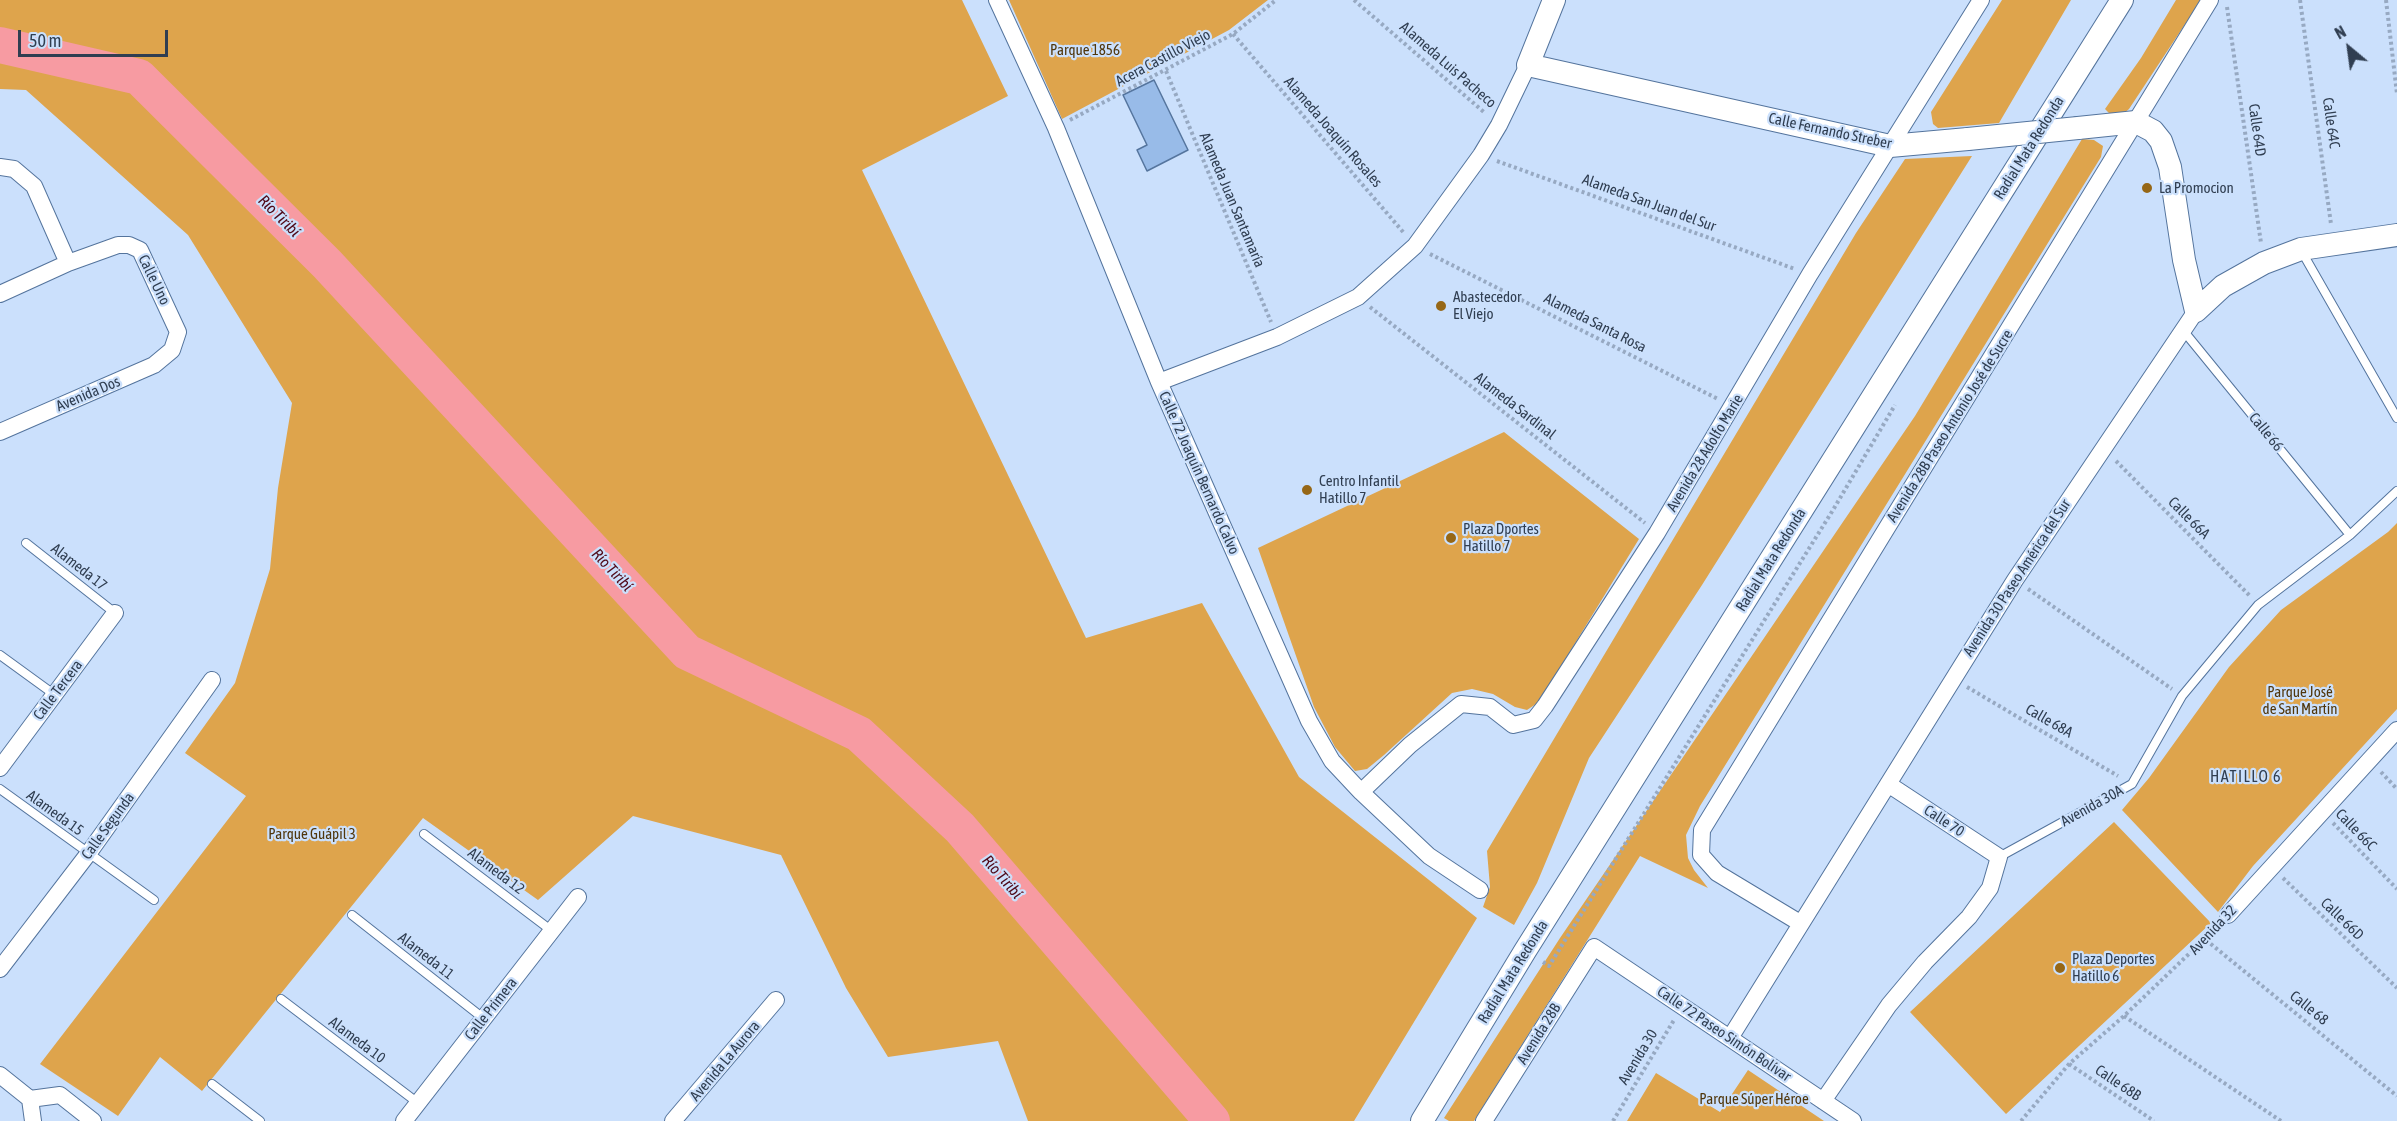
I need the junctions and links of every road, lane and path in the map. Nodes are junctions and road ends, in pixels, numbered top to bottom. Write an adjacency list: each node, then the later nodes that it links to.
1 (997, 0): 17 (street, Calle 72 Joaquín Bernardo Calvo)
2 (1276, 0): 11 (path, Acera Castillo Viejo)
3 (1354, 0): 16 (path, Alameda Luis Pacheco)
4 (1554, 0): 12 (main road)
5 (1981, 0): 18 (street, Avenida 28 Adolfo Marie)
6 (2122, 0): 73 (main road, Radial Mata Redonda)
7 (2210, 0): 15 (street, Avenida 28B Paseo Antonio José de Sucre)
8 (2226, 0): 26 (path, Calle 64D)
9 (2300, 0): 21 (path, Calle 64C)
10 (2386, 0): 14 (path)
11 (1233, 34): 13 (path, Acera Castillo Viejo); 23 (path, Alameda Joaquín Rosales)
12 (1528, 65): 16 (street); 18 (main road, Calle Fernando Streber)
13 (1166, 71): 17 (path, Acera Castillo Viejo); 32 (path, Alameda Juan Santamaría)
14 (2397, 94)
15 (2136, 122): 18 (main road, Calle Fernando Streber, bridge); 30 (main road); 69 (street, Avenida 28B Paseo Antonio José de Sucre)
16 (1499, 125): 19 (street)
17 (1056, 128): 34 (street, Calle 72 Joaquín Bernardo Calvo)
18 (1890, 146): 27 (street, Avenida 28 Adolfo Marie)
19 (1481, 155): 23 (street); 27 (path, Alameda San Juan del Sur)
20 (7, 168): 25 (street)
21 (2330, 213)
22 (2397, 235): 24 (main road, Avenida 30 Paseo América del Sur)
23 (1415, 246): 29 (street); 36 (path, Alameda Santa Rosa)
24 (2301, 249): 26 (main road, Avenida 30 Paseo América del Sur); 37 (lane)
25 (68, 263): 28 (street, Calle Uno); 33 (street, Calle Uno)
26 (2264, 263): 30 (main road, Avenida 30 Paseo América del Sur)
27 (1810, 274): 36 (street, Avenida 28 Adolfo Marie)
28 (0, 294)
29 (1358, 297): 32 (street); 41 (path, Alameda Sardinal)
30 (2196, 311): 31 (street, Avenida 30 Paseo América del Sur)
31 (2182, 329): 39 (street, Avenida 30 Paseo América del Sur); 42 (lane, Calle 66)
32 (1277, 337): 34 (street)
33 (172, 350): 38 (street, Avenida Dos)
34 (1159, 382): 57 (street, Calle 72 Joaquín Bernardo Calvo)
35 (1900, 397): 73 (path)
36 (1732, 406): 41 (street, Avenida 28 Adolfo Marie)
37 (2397, 418)
38 (0, 432)
39 (2103, 447): 44 (street, Avenida 30 Paseo América del Sur); 45 (path, Calle 66A)
40 (2397, 490): 42 (lane, Avenida 30A)
41 (1657, 533): 57 (street, Avenida 28 Adolfo Marie)
42 (2350, 535): 45 (lane, Avenida 30A)
43 (26, 543): 46 (lane, Alameda 17)
44 (2015, 580): 48 (street, Avenida 30 Paseo América del Sur); 51 (path)
45 (2258, 605): 51 (lane, Avenida 30A)
46 (115, 613): 50 (street, Calle Tercera)
47 (0, 655): 50 (lane)
48 (1953, 679): 54 (street, Avenida 30 Paseo América del Sur); 55 (path, Calle 68A)
49 (212, 680): 60 (street, Calle Segunda)
50 (55, 695): 53 (street, Calle Tercera)
51 (2182, 696): 55 (lane, Avenida 30A)
52 (2397, 730): 58 (street, Avenida 32)
53 (0, 768)
54 (1888, 784): 61 (street, Calle 70); 69 (street, Avenida 30 Paseo América del Sur)
55 (2132, 784): 61 (lane, Avenida 30A)
56 (0, 789): 60 (lane, Alameda 15)
57 (1361, 792): 64 (street, Calle 72 Joaquín Bernardo Calvo)
58 (2324, 812): 62 (street, Avenida 32); 63 (path, Calle 66C)
59 (424, 834): 70 (lane, Alameda 12)
60 (88, 854): 66 (lane, Alameda 15); 74 (street, Calle Segunda)
61 (1999, 857): 87 (street)
62 (2271, 867): 68 (street, Avenida 32); 75 (path, Calle 66D)
63 (2397, 889)
64 (1480, 890)
65 (578, 897): 70 (street, Calle Primera)
66 (154, 900)
67 (352, 915): 80 (lane, Alameda 11)
68 (2228, 915): 71 (path, Avenida 32)
69 (1800, 923): 81 (street, Avenida 30 Paseo América del Sur)
70 (552, 930): 80 (street, Calle Primera)
71 (2206, 940): 79 (path, Avenida 32); 85 (path, Calle 68)
72 (1594, 947): 78 (street, Calle 72 Paseo Simón Bolívar); 95 (street, Avenida 28B)
73 (1525, 951): 94 (main road, Radial Mata Redonda)
74 (0, 969)
75 (2397, 988)
76 (281, 999): 88 (lane, Alameda 10)
77 (776, 1000): 93 (street, Avenida La Aurora)
78 (1682, 1006): 81 (street, Calle 72 Paseo Simón Bolívar); 96 (path, Avenida 30)
79 (2124, 1016): 82 (path, Avenida 32); 100 (path)
80 (483, 1018): 88 (street, Calle Primera)
81 (1730, 1038): 87 (street, Calle 72 Paseo Simón Bolívar)
82 (2069, 1064): 98 (path, Avenida 32); 99 (path, Calle 68B)
83 (0, 1076): 86 (street)
84 (212, 1084): 91 (lane)
85 (2397, 1095)
86 (30, 1099): 89 (street); 90 (street)
87 (1823, 1101): 97 (street, Calle 72 Paseo Simón Bolívar)
88 (417, 1103): 92 (street, Calle Primera)
89 (33, 1121)
90 (93, 1121)
91 (260, 1121)
92 (404, 1121)
93 (673, 1121)
94 (1422, 1121)
95 (1484, 1121)
96 (1613, 1121)
97 (1853, 1121)
98 (2021, 1121)
99 (2154, 1121)
100 (2281, 1121)

